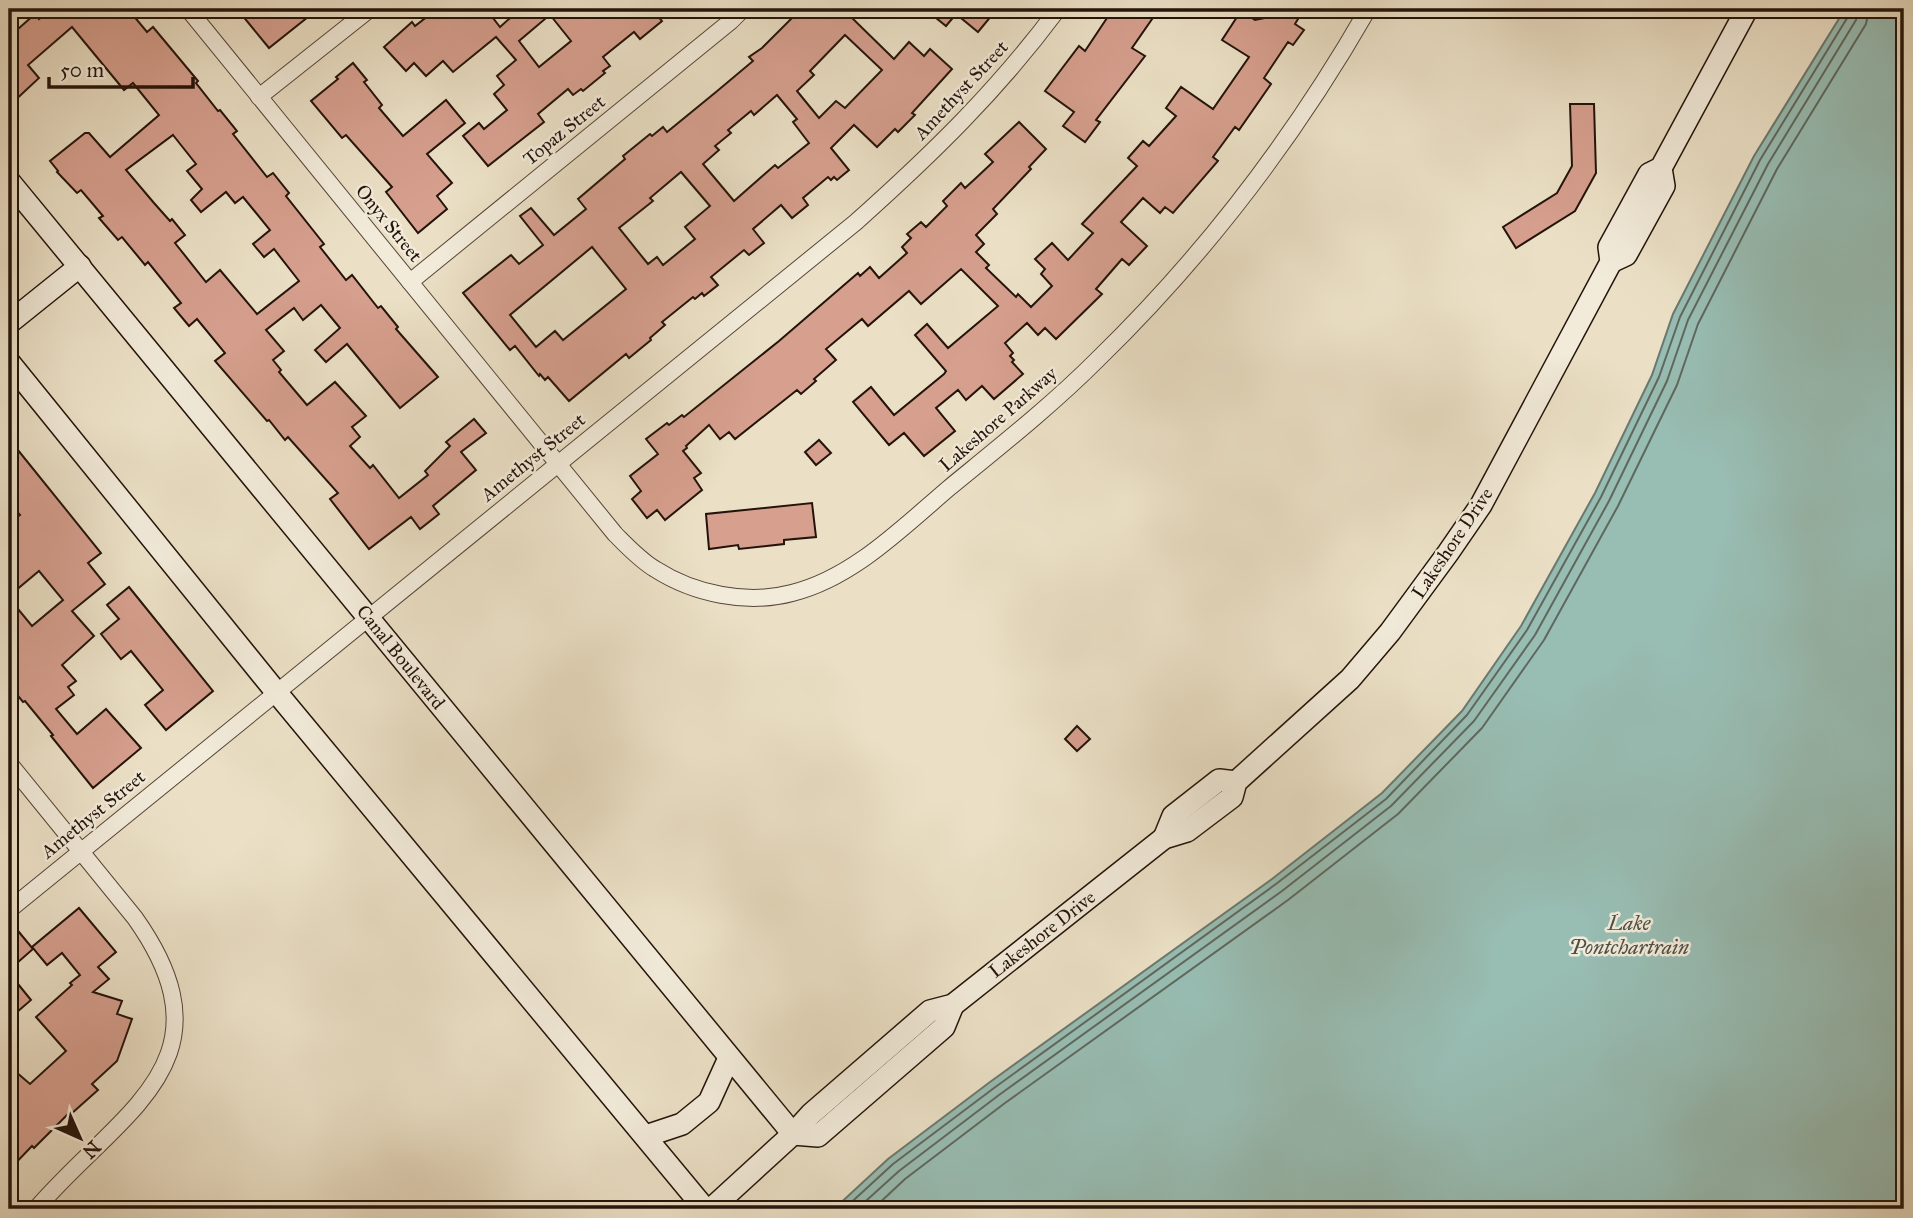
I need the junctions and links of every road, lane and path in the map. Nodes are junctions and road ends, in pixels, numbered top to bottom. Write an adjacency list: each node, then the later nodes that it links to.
1 (188, 9): 7 (street, Onyx Street)
2 (370, 9): 7 (street)
3 (743, 9): 10 (street, Topaz Street)
4 (1058, 9): 13 (street, Amethyst Street)
5 (1368, 9): 13 (street, Lakeshore Parkway)
6 (1747, 9): 20 (street, Lakeshore Drive)
7 (259, 97): 10 (street, Onyx Street)
8 (9, 181): 9 (street, Canal Boulevard)
9 (80, 266): 11 (street); 14 (street, Canal Boulevard)
10 (410, 282): 13 (street, Onyx Street)
11 (9, 323)
12 (9, 362): 15 (street)
13 (558, 464): 14 (street, Amethyst Street)
14 (369, 618): 15 (street, Amethyst Street); 19 (street, Canal Boulevard)
15 (277, 693): 17 (street, Amethyst Street); 21 (street)
16 (9, 763): 17 (street)
17 (80, 851): 18 (street, Amethyst Street); 22 (street)
18 (9, 910)
19 (729, 1058): 20 (street, Canal Boulevard); 21 (street)
20 (793, 1134): 24 (street, Lakeshore Drive)
21 (646, 1136): 23 (street)
22 (36, 1209)
23 (705, 1209)
24 (711, 1209)

